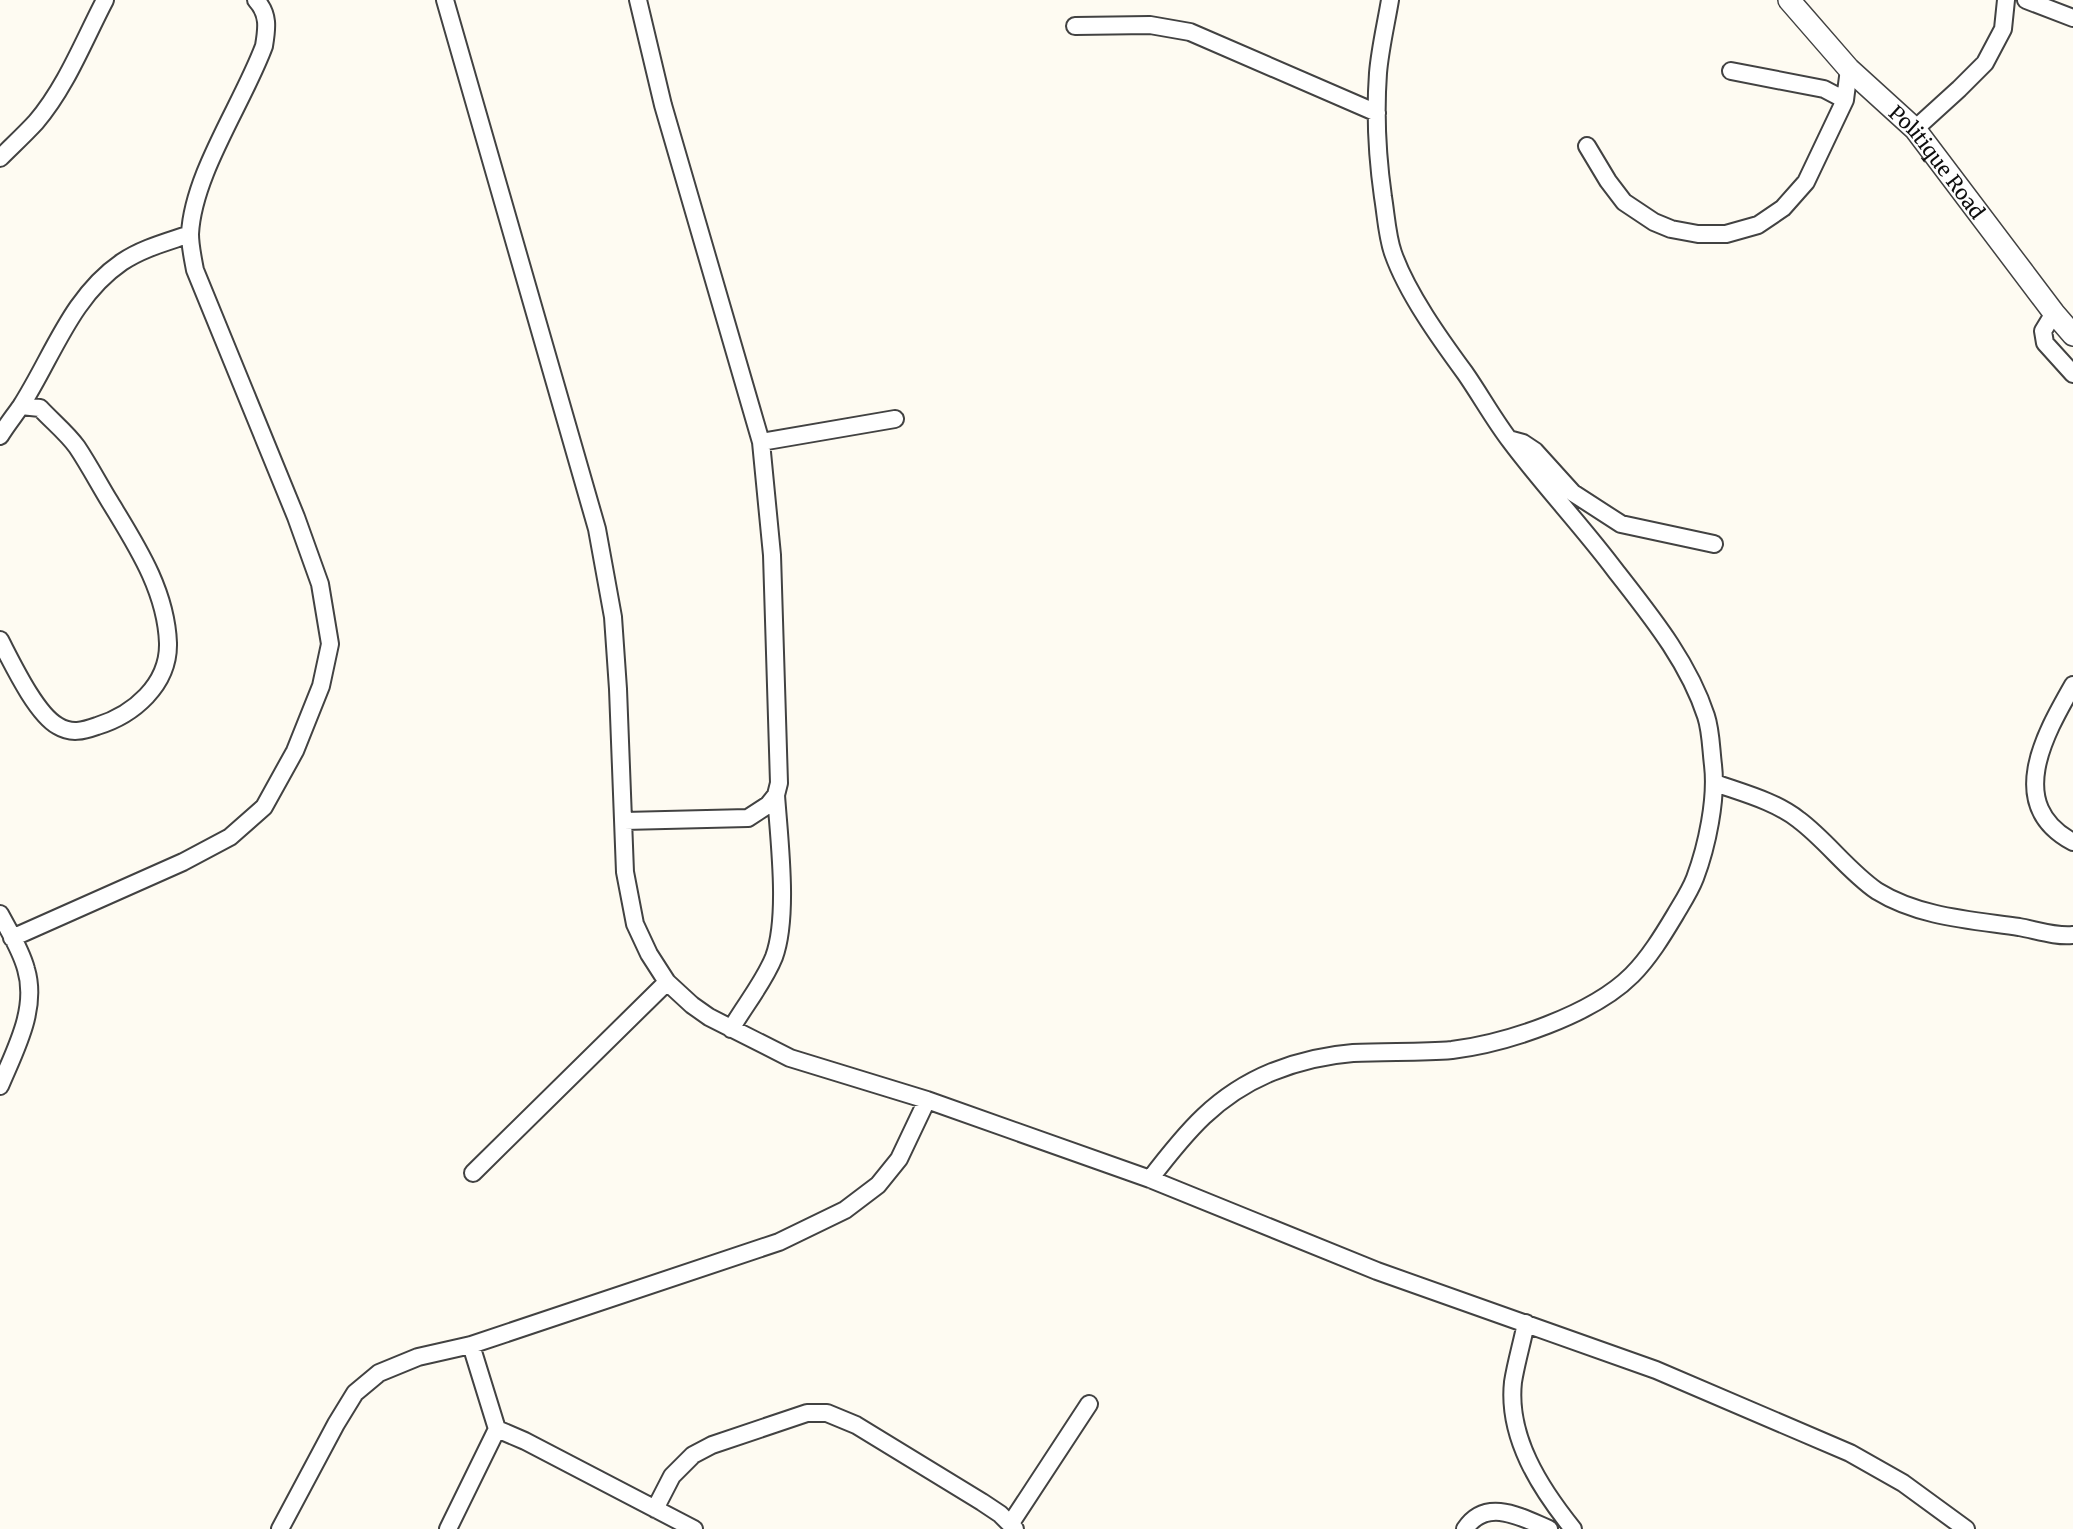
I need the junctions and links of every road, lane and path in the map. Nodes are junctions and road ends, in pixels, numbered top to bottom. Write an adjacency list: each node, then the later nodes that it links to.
1 (105, 0): 17 (street)
2 (256, 0): 18 (street)
3 (445, 0): 32 (street)
4 (638, 0): 26 (street)
5 (1390, 0): 14 (street)
6 (1789, 0): 11 (street, Politique Road)
7 (2006, 0): 15 (street)
8 (2026, 0): 9 (street)
9 (2073, 18)
10 (1075, 27): 14 (street)
11 (1849, 69): 13 (street); 15 (street, Politique Road)
12 (1731, 70): 13 (street)
13 (1845, 100): 16 (street)
14 (1377, 113): 25 (street)
15 (1915, 129): 19 (street, Politique Road)
16 (1587, 146)
17 (0, 158)
18 (190, 234): 22 (street); 36 (street)
19 (2054, 313): 20 (street, Politique Road); 21 (street)
20 (2073, 335)
21 (2073, 374)
22 (21, 406): 24 (street); 28 (street)
23 (895, 419): 26 (street)
24 (0, 436)
25 (1509, 439): 27 (street); 30 (street)
26 (761, 442): 31 (street)
27 (1714, 544)
28 (0, 640)
29 (2073, 685): 33 (street)
30 (1715, 783): 35 (street); 42 (street)
31 (776, 795): 32 (street); 38 (street)
32 (624, 820): 37 (street)
33 (2073, 842)
34 (0, 914): 36 (street)
35 (2073, 935)
36 (12, 938): 39 (street)
37 (667, 982): 38 (street); 41 (street)
38 (731, 1029): 40 (street)
39 (0, 1086)
40 (927, 1100): 42 (street); 44 (street)
41 (473, 1173)
42 (1150, 1179): 43 (street)
43 (1526, 1323): 54 (street); 55 (street)
44 (471, 1345): 46 (street); 49 (street)
45 (1089, 1404): 48 (street)
46 (497, 1429): 47 (street); 50 (street)
47 (655, 1509): 48 (street); 51 (street)
48 (1013, 1526)
49 (280, 1529)
50 (448, 1529)
51 (694, 1529)
52 (1464, 1529): 53 (street)
53 (1549, 1529)
54 (1573, 1529)
55 (1966, 1529)

